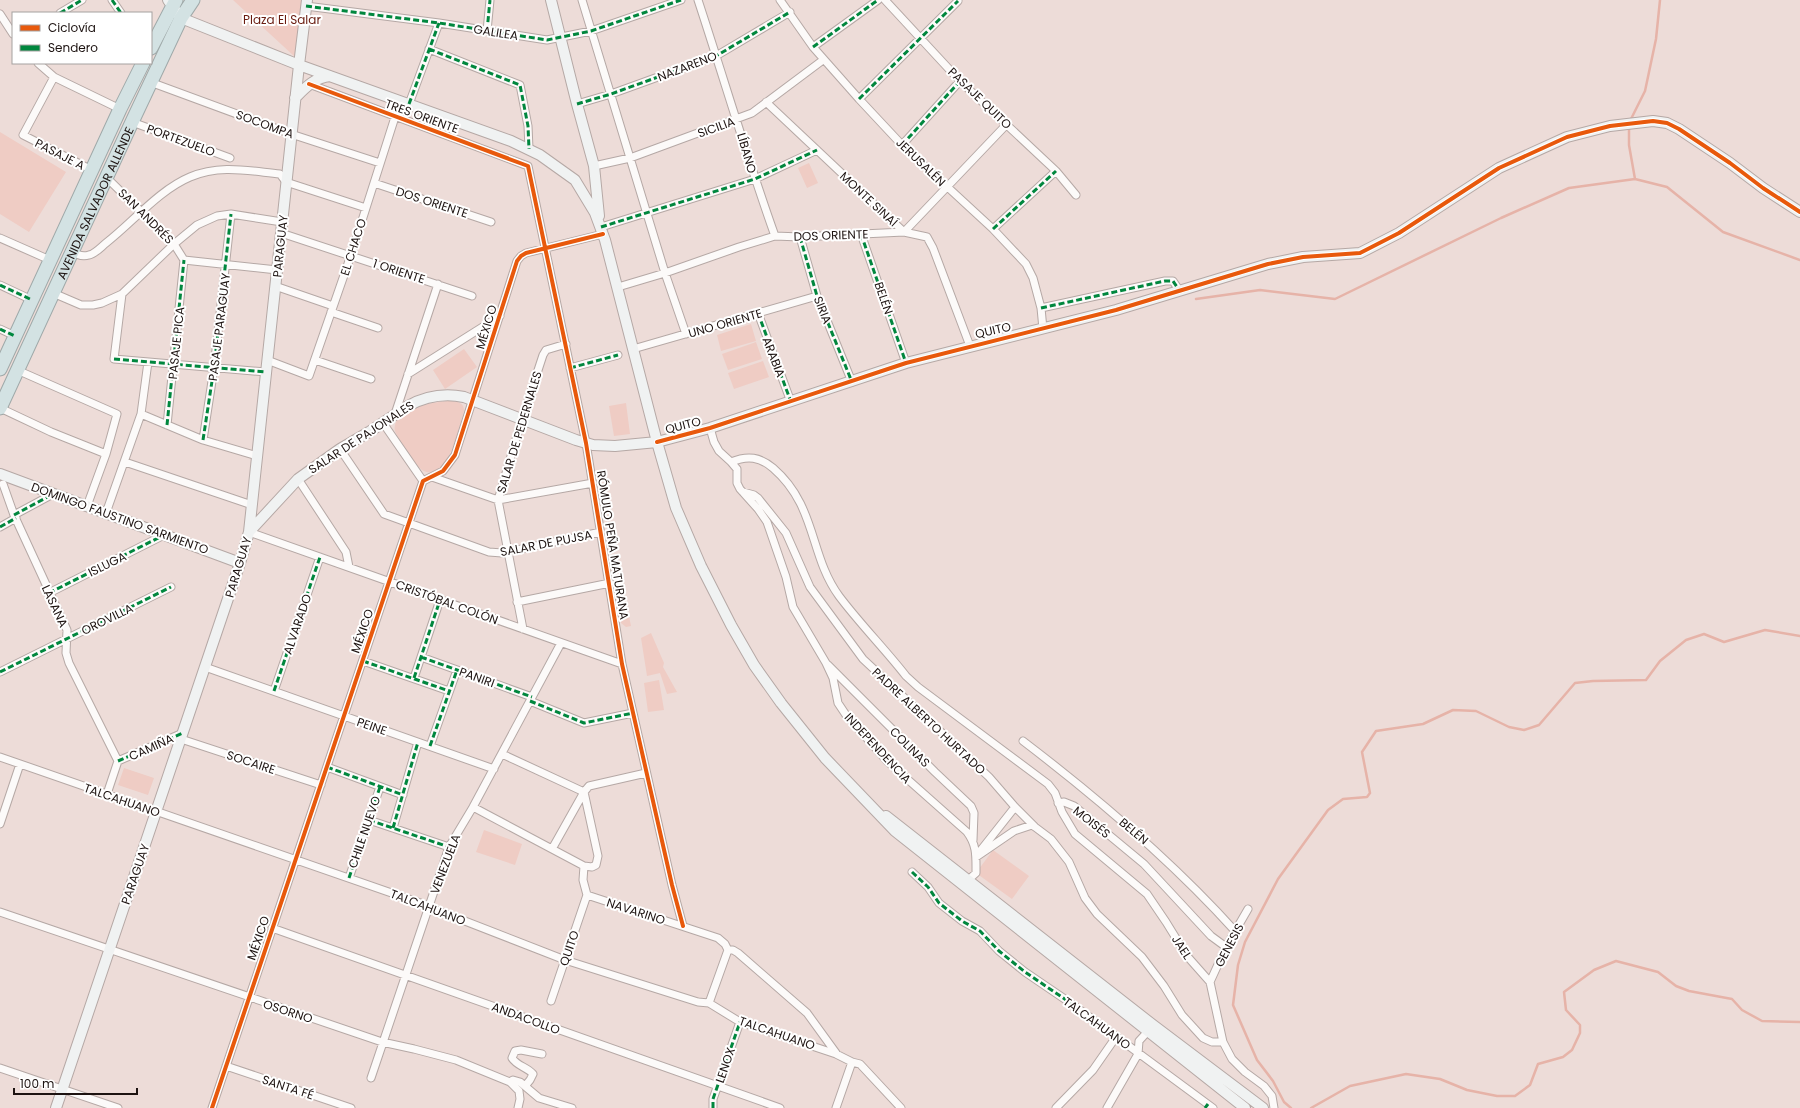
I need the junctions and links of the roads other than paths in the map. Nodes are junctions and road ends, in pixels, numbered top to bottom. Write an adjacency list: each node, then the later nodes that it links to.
1 (82, 0): 15 (street)
2 (112, 0): 16 (street)
3 (193, 0): 19 (highway, AVENIDA SALVADOR ALLENDE)
4 (490, 0): 21 (street)
5 (551, 0): 24 (main road)
6 (582, 0): 22 (street)
7 (682, 0): 22 (street, GALILEA)
8 (698, 0): 29 (street, LÍBANO)
9 (780, 0): 17 (street, JERUSALÉN)
10 (878, 0): 27 (street)
11 (885, 0): 25 (street, PASAJE QUITO)
12 (172, 2): 19 (main road); 26 (highway)
13 (958, 2): 25 (street)
14 (307, 3): 20 (street, GALILEA); 33 (main road, PARAGUAY)
15 (62, 12)
16 (119, 12)
17 (790, 12): 27 (street, JERUSALÉN); 29 (street, NAZARENO)
18 (0, 14): 23 (street)
19 (181, 18): 33 (main road); 37 (highway, AVENIDA SALVADOR ALLENDE)
20 (439, 23): 21 (street, GALILEA); 28 (street)
21 (487, 31): 24 (street, GALILEA)
22 (591, 31): 24 (street, GALILEA); 39 (street)
23 (12, 32)
24 (561, 38): 44 (main road)
25 (920, 38): 36 (street, PASAJE QUITO); 41 (street)
26 (152, 46)
27 (812, 47): 30 (street, JERUSALÉN)
28 (429, 50): 43 (street); 52 (street)
29 (716, 56): 39 (street, NAZARENO); 47 (street, LÍBANO)
30 (823, 60): 41 (street, JERUSALÉN); 42 (street, SICILIA)
31 (39, 64): 35 (street)
32 (142, 64): 45 (highway, AVENIDA SALVADOR ALLENDE)
33 (299, 65): 34 (main road); 40 (main road, PARAGUAY)
34 (330, 76): 38 (main road); 43 (main road)
35 (54, 77): 45 (street); 59 (street, PASAJE A)
36 (960, 81): 49 (street, PASAJE QUITO); 51 (street)
37 (150, 82): 48 (highway, AVENIDA SALVADOR ALLENDE); 50 (street, SOCOMPA)
38 (309, 84): 40 (main road); 46 (street, TRES ORIENTE)
39 (610, 94): 44 (street, NAZARENO); 55 (street)
40 (295, 98): 50 (main road, PARAGUAY)
41 (859, 99): 51 (street, JERUSALÉN)
42 (766, 102): 47 (street, SICILIA); 53 (street, MONTE SINAÍ)
43 (409, 104): 52 (main road)
44 (577, 104): 58 (main road)
45 (120, 109): 59 (highway, AVENIDA SALVADOR ALLENDE)
46 (396, 117): 56 (street, EL CHACO); 57 (street, TRES ORIENTE)
47 (737, 119): 55 (street, SICILIA); 62 (street, LÍBANO)
48 (132, 122): 54 (street, PORTEZUELO); 61 (highway, AVENIDA SALVADOR ALLENDE)
49 (1007, 124): 60 (street, PASAJE QUITO); 65 (street)
50 (292, 134): 56 (street, SOCOMPA); 63 (main road, PARAGUAY)
51 (902, 144): 65 (street, JERUSALÉN)
52 (529, 149): 74 (main road)
53 (817, 150): 62 (street); 76 (street, MONTE SINAÍ)
54 (230, 158)
55 (630, 158): 58 (street, SICILIA); 71 (street)
56 (380, 163): 64 (street, EL CHACO)
57 (528, 166): 83 (street, RÓMULO PEÑA MATURANA)
58 (594, 166): 74 (main road)
59 (92, 170): 86 (highway, AVENIDA SALVADOR ALLENDE)
60 (1056, 170): 66 (street, PASAJE QUITO); 75 (street)
61 (106, 177): 68 (street, SAN ANDRÉS); 84 (highway, AVENIDA SALVADOR ALLENDE)
62 (755, 179): 71 (street); 79 (street, LÍBANO)
63 (286, 182): 67 (street); 68 (street); 72 (main road, PARAGUAY)
64 (374, 183): 67 (street, EL CHACO); 73 (street, DOS ORIENTE)
65 (946, 187): 75 (street, JERUSALÉN); 76 (street)
66 (1076, 195)
67 (366, 208): 85 (street, EL CHACO)
68 (143, 212): 82 (street, SAN ANDRÉS); 84 (street)
69 (1800, 212): 95 (main road, QUITO)
70 (231, 214): 72 (street); 82 (street); 88 (street, PASAJE PARAGUAY)
71 (647, 214): 74 (street); 90 (street)
72 (282, 222): 77 (main road, PARAGUAY)
73 (491, 222)
74 (601, 228): 83 (street, MÉXICO); 94 (main road)
75 (993, 229): 101 (street, JERUSALÉN)
76 (904, 232): 78 (street, DOS ORIENTE); 111 (street, MONTE SINAÍ)
77 (281, 233): 85 (street, 1 ORIENTE); 89 (main road, PARAGUAY)
78 (861, 234): 80 (street, DOS ORIENTE); 117 (street, BELÉN)
79 (775, 236): 80 (street, DOS ORIENTE); 90 (street, DOS ORIENTE)
80 (800, 237): 100 (street, SIRIA)
81 (0, 238): 86 (street)
82 (174, 244): 87 (street, SAN ANDRÉS); 96 (street)
83 (546, 249): 104 (street, MÉXICO); 110 (street, RÓMULO PEÑA MATURANA)
84 (72, 251): 98 (highway, AVENIDA SALVADOR ALLENDE)
85 (351, 255): 91 (street, 1 ORIENTE); 102 (street, EL CHACO)
86 (50, 260): 97 (highway, AVENIDA SALVADOR ALLENDE)
87 (184, 260): 88 (street); 118 (street, PASAJE PICA)
88 (226, 265): 89 (street); 119 (street, PASAJE PARAGUAY)
89 (277, 270): 93 (main road, PARAGUAY)
90 (665, 274): 94 (street, DOS ORIENTE); 108 (street)
91 (438, 284): 99 (street, 1 ORIENTE); 124 (street)
92 (0, 285): 97 (street)
93 (275, 286): 102 (street); 114 (main road, PARAGUAY)
94 (618, 287): 112 (main road)
95 (1179, 290): 101 (street); 107 (main road, QUITO)
96 (122, 294): 98 (street); 116 (street)
97 (33, 296): 98 (highway); 109 (highway, AVENIDA SALVADOR ALLENDE)
98 (51, 296): 122 (highway, AVENIDA SALVADOR ALLENDE)
99 (472, 296)
100 (817, 296): 103 (street, UNO ORIENTE); 126 (street, SIRIA)
101 (1041, 308): 107 (street, JERUSALÉN)
102 (332, 309): 105 (street); 115 (street, EL CHACO)
103 (758, 313): 108 (street, UNO ORIENTE); 128 (street, ARABIA)
104 (500, 316): 124 (street); 127 (street, MÉXICO)
105 (378, 328)
106 (0, 329): 109 (street)
107 (1043, 329): 111 (main road, QUITO)
108 (686, 334): 112 (street, UNO ORIENTE)
109 (15, 336): 121 (highway, AVENIDA SALVADOR ALLENDE)
110 (566, 344): 120 (street, RÓMULO PEÑA MATURANA); 132 (street, SALAR DE PEDERNALES)
111 (970, 346): 117 (main road, QUITO)
112 (633, 349): 137 (main road)
113 (618, 355): 120 (street)
114 (267, 360): 115 (street, EL CHACO); 123 (main road, PARAGUAY)
115 (315, 360): 125 (street)
116 (148, 362): 118 (street); 130 (street)
117 (906, 363): 126 (main road, QUITO)
118 (174, 364): 119 (street); 134 (street, PASAJE PICA)
119 (214, 368): 123 (street); 136 (street, PASAJE PARAGUAY)
120 (570, 368): 138 (street, RÓMULO PEÑA MATURANA)
121 (0, 369)
122 (17, 370): 129 (highway, AVENIDA SALVADOR ALLENDE); 140 (street)
123 (266, 372): 141 (main road, PARAGUAY)
124 (408, 374): 131 (street)
125 (371, 380)
126 (852, 382): 128 (main road, QUITO)
127 (474, 400): 131 (main road, SALAR DE PAJONALES); 132 (main road, SALAR DE PAJONALES); 144 (street, MÉXICO)
128 (791, 402): 135 (main road, QUITO)
129 (0, 408): 140 (street)
130 (141, 414): 134 (street); 142 (street)
131 (395, 414): 133 (main road, SALAR DE PAJONALES)
132 (522, 419): 138 (main road, SALAR DE PAJONALES); 151 (street, SALAR DE PEDERNALES)
133 (383, 423): 139 (main road, SALAR DE PAJONALES); 147 (street)
134 (167, 425): 136 (street)
135 (710, 428): 137 (main road, QUITO); 143 (street, INDEPENDENCIA)
136 (203, 440): 141 (street)
137 (657, 442): 138 (main road, SALAR DE PAJONALES); 203 (main road)
138 (586, 443): 148 (street, RÓMULO PEÑA MATURANA)
139 (340, 449): 145 (main road, SALAR DE PAJONALES); 156 (street, SALAR DE PUJSA)
140 (106, 454): 153 (street)
141 (257, 456): 152 (main road, PARAGUAY)
142 (125, 462): 152 (street); 154 (street)
143 (731, 462): 149 (street, INDEPENDENCIA); 204 (street, MOISÉS)
144 (432, 477): 147 (street, MÉXICO); 151 (street)
145 (298, 479): 158 (main road, SALAR DE PAJONALES); 164 (street)
146 (2, 481): 150 (main road, DOMINGO FAUSTINO SARMIENTO); 155 (street, LASANA)
147 (423, 481): 156 (street, MÉXICO)
148 (593, 483): 151 (street); 159 (street, RÓMULO PEÑA MATURANA)
149 (743, 492): 176 (street, INDEPENDENCIA); 206 (street, PADRE ALBERTO HURTADO)
150 (53, 494): 153 (main road, DOMINGO FAUSTINO SARMIENTO); 155 (street)
151 (498, 500): 161 (street, SALAR DE PEDERNALES)
152 (252, 505): 158 (main road, PARAGUAY)
153 (87, 506): 154 (main road, DOMINGO FAUSTINO SARMIENTO)
154 (106, 513): 160 (main road, DOMINGO FAUSTINO SARMIENTO)
155 (15, 516): 157 (street); 168 (street, LASANA)
156 (408, 524): 161 (street, SALAR DE PUJSA); 165 (street, MÉXICO)
157 (0, 527)
158 (249, 532): 162 (street, CRISTÓBAL COLÓN); 163 (main road, PARAGUAY)
159 (601, 532): 161 (street, SALAR DE PUJSA); 166 (street, RÓMULO PEÑA MATURANA)
160 (164, 535): 163 (main road, DOMINGO FAUSTINO SARMIENTO); 168 (street, ISLUGA)
161 (508, 552): 170 (street, SALAR DE PEDERNALES)
162 (320, 557): 164 (street, CRISTÓBAL COLÓN); 182 (street, ALVARADO)
163 (240, 563): 178 (main road, PARAGUAY)
164 (349, 568): 165 (street, CRISTÓBAL COLÓN)
165 (389, 582): 169 (street, CRISTÓBAL COLÓN); 175 (street, MÉXICO)
166 (610, 583): 170 (street); 177 (street, RÓMULO PEÑA MATURANA)
167 (171, 587): 172 (street, OROVILLA)
168 (49, 593): 172 (street, LASANA)
169 (440, 600): 171 (street, CRISTÓBAL COLÓN); 174 (street)
170 (517, 602): 171 (street, SALAR DE PEDERNALES)
171 (523, 629): 173 (street, CRISTÓBAL COLÓN)
172 (68, 639): 180 (street, OROVILLA); 193 (street, LASANA)
173 (561, 643): 177 (street, CRISTÓBAL COLÓN); 184 (street, VENEZUELA)
174 (421, 658): 179 (street, PANIRI); 181 (street)
175 (362, 660): 181 (street, PANIRI); 186 (street, MÉXICO)
176 (826, 663): 212 (street, INDEPENDENCIA); 212 (street, COLINAS)
177 (622, 664): 185 (street, RÓMULO PEÑA MATURANA)
178 (205, 667): 182 (street, PEINE); 187 (main road, PARAGUAY)
179 (456, 670): 183 (street); 184 (street, PANIRI)
180 (0, 672)
181 (414, 678): 183 (street, PANIRI)
182 (274, 691): 186 (street, PEINE)
183 (449, 691): 190 (street)
184 (531, 699): 185 (street, PANIRI); 191 (street, VENEZUELA)
185 (633, 713): 197 (street, RÓMULO PEÑA MATURANA)
186 (344, 716): 189 (street, PEINE); 195 (street, MÉXICO)
187 (182, 736): 193 (street, CAMIÑA); 198 (street, SOCAIRE); 207 (main road, PARAGUAY)
188 (1023, 741): 227 (street, BELÉN)
189 (418, 742): 190 (street, PEINE); 202 (street, CHILE NUEVO)
190 (430, 746): 196 (street, PEINE)
191 (502, 754): 196 (street, VENEZUELA); 200 (street)
192 (0, 757): 194 (street, TALCAHUANO)
193 (118, 762): 201 (street)
194 (20, 764): 201 (street, TALCAHUANO); 209 (street)
195 (327, 767): 198 (street, MÉXICO); 199 (street)
196 (494, 769): 205 (street, VENEZUELA)
197 (646, 773): 200 (street); 225 (street, RÓMULO PEÑA MATURANA)
198 (321, 785): 216 (street, MÉXICO)
199 (380, 787): 202 (street); 208 (street, CHILE NUEVO)
200 (584, 792): 214 (street); 217 (street)
201 (107, 794): 207 (street, TALCAHUANO)
202 (403, 795): 211 (street, CHILE NUEVO)
203 (863, 797): 220 (main road); 229 (main road)
204 (1058, 803): 228 (street, MOISÉS); 234 (street, JAEL)
205 (473, 807): 213 (street, VENEZUELA); 214 (street)
206 (1015, 807): 210 (street, PADRE ALBERTO HURTADO); 215 (street)
207 (156, 811): 216 (street, TALCAHUANO); 230 (main road, PARAGUAY)
208 (369, 820): 211 (street); 219 (street, CHILE NUEVO)
209 (0, 824)
210 (1035, 827): 215 (street); 243 (street, PADRE ALBERTO HURTADO)
211 (393, 828): 213 (street)
212 (973, 840): 215 (street)
213 (449, 847): 222 (street, VENEZUELA)
214 (552, 849): 217 (street)
215 (976, 857): 220 (street)
216 (295, 860): 219 (street, TALCAHUANO); 226 (street, MÉXICO)
217 (584, 866): 221 (street)
218 (912, 872): 240 (street, TALCAHUANO)
219 (349, 878): 222 (street, TALCAHUANO)
220 (967, 881): 229 (main road)
221 (587, 895): 225 (street, NAVARINO); 232 (street, QUITO)
222 (429, 906): 232 (street, TALCAHUANO); 233 (street, VENEZUELA)
223 (1248, 909): 227 (street, GENESIS)
224 (0, 912): 230 (street, OSORNO)
225 (683, 926): 231 (street, NAVARINO)
226 (272, 928): 233 (street, ANDACOLLO); 235 (street, MÉXICO)
227 (1235, 931): 228 (street, GENESIS)
228 (1226, 947): 234 (street, GENESIS)
229 (1048, 948): 239 (main road)
230 (109, 950): 235 (street, OSORNO); 255 (main road, PARAGUAY)
231 (728, 950): 237 (street); 246 (street, NAVARINO)
232 (565, 960): 236 (street, QUITO); 237 (street, TALCAHUANO)
233 (405, 974): 242 (street, VENEZUELA); 254 (street, ANDACOLLO)
234 (1210, 982): 243 (street, JAEL)
235 (249, 998): 242 (street, OSORNO); 249 (street, MÉXICO)
236 (551, 1001)
237 (709, 1003): 238 (street, TALCAHUANO)
238 (740, 1022): 246 (street, TALCAHUANO); 254 (street, LENOX)
239 (1151, 1028): 241 (street); 269 (main road); 270 (main road)
240 (1116, 1037): 244 (street, TALCAHUANO); 267 (street)
241 (1139, 1041): 244 (street); 247 (street)
242 (382, 1042): 251 (street, VENEZUELA); 252 (street, OSORNO)
243 (1223, 1042): 271 (street, JAEL)
244 (1128, 1045): 247 (street, TALCAHUANO)
245 (542, 1054): 253 (street)
246 (836, 1054): 248 (street, TALCAHUANO)
247 (1138, 1054): 256 (street, TALCAHUANO); 268 (street)
248 (852, 1062): 265 (street); 266 (street)
249 (226, 1066): 259 (street, MÉXICO); 260 (street, SANTA FÉ)
250 (0, 1068): 255 (street)
251 (371, 1078)
252 (510, 1082): 253 (street, OSORNO); 261 (street)
253 (525, 1086): 262 (street, OSORNO)
254 (718, 1086): 263 (street, LENOX); 264 (street, ANDACOLLO)
255 (62, 1088): 257 (main road, PARAGUAY); 258 (street)
256 (1208, 1107)
257 (56, 1108)
258 (118, 1108)
259 (212, 1108)
260 (351, 1108)
261 (518, 1108)
262 (572, 1108)
263 (713, 1108)
264 (780, 1108)
265 (836, 1108)
266 (901, 1108)
267 (1056, 1108)
268 (1107, 1108)
269 (1245, 1108)
270 (1263, 1108)
271 (1274, 1108)

